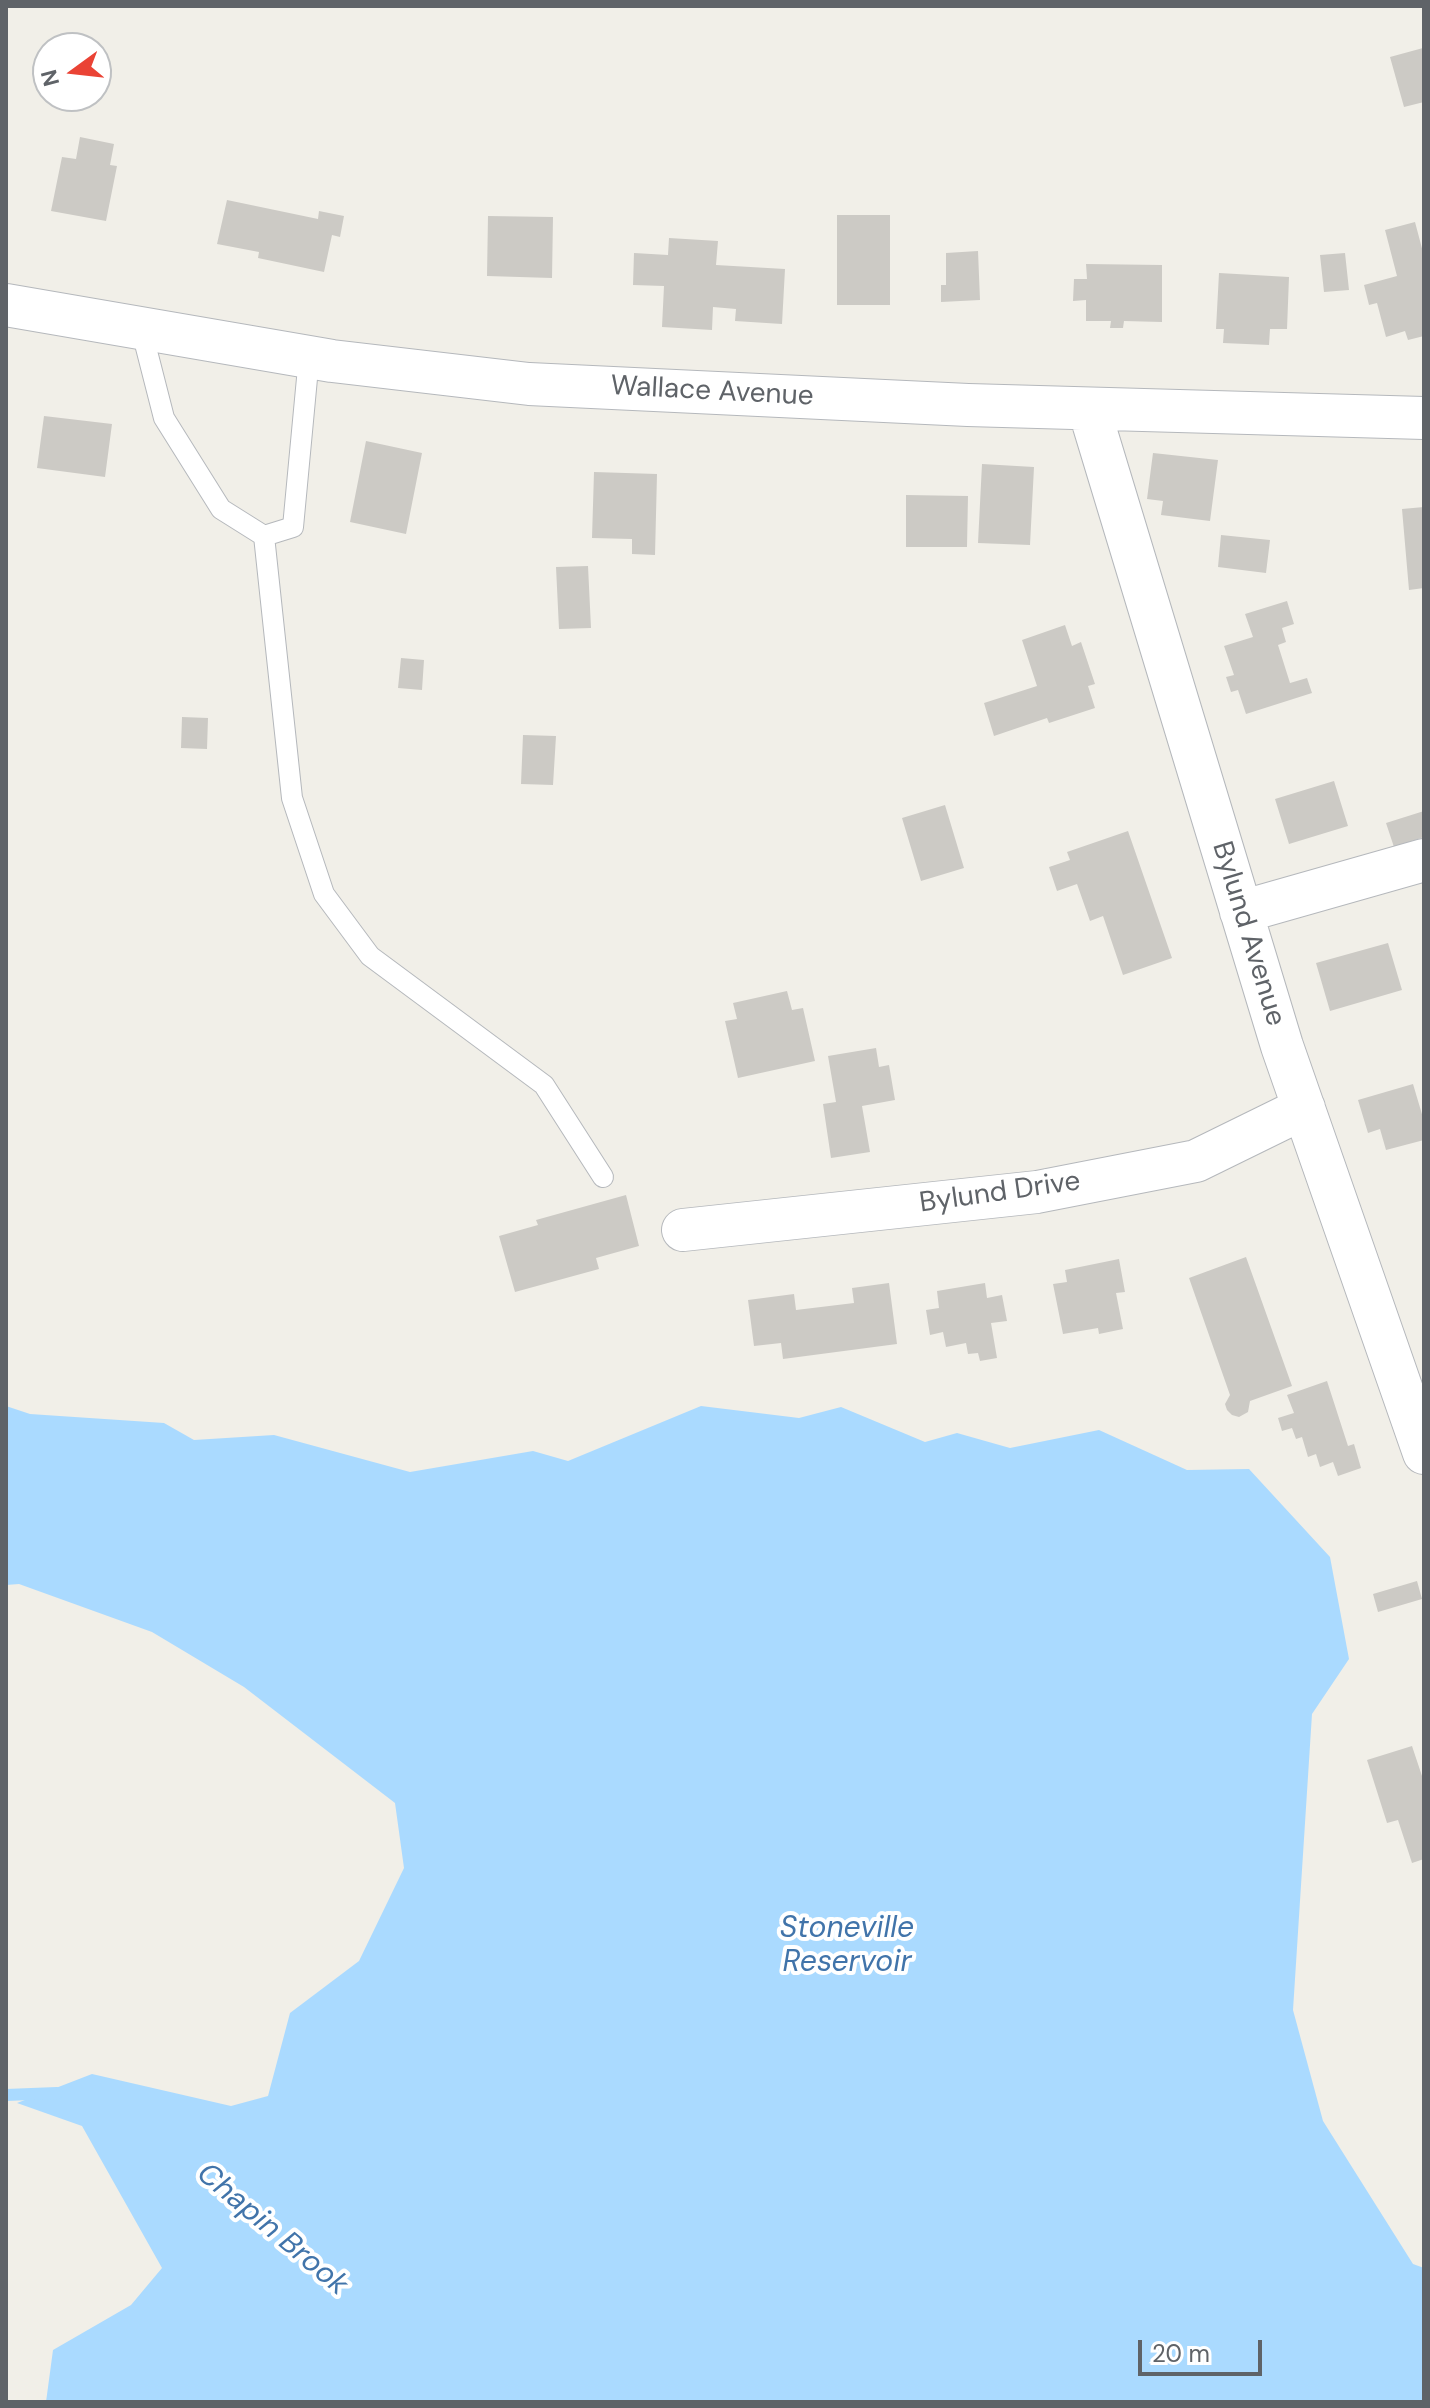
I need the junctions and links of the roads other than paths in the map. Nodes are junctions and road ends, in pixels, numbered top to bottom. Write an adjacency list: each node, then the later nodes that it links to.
1 (6, 305): 2 (street, Wallace Avenue)
2 (141, 328): 3 (street, Wallace Avenue); 6 (lane)
3 (309, 357): 4 (street, Wallace Avenue); 6 (lane)
4 (1089, 409): 5 (street, Wallace Avenue); 8 (street, Bylund Avenue)
5 (1424, 418)
6 (264, 536): 10 (lane)
7 (1424, 860): 8 (street)
8 (1241, 912): 9 (street, Bylund Avenue)
9 (1304, 1108): 11 (street, Bylund Drive); 12 (street, Bylund Avenue)
10 (603, 1177)
11 (683, 1230)
12 (1424, 1453)

